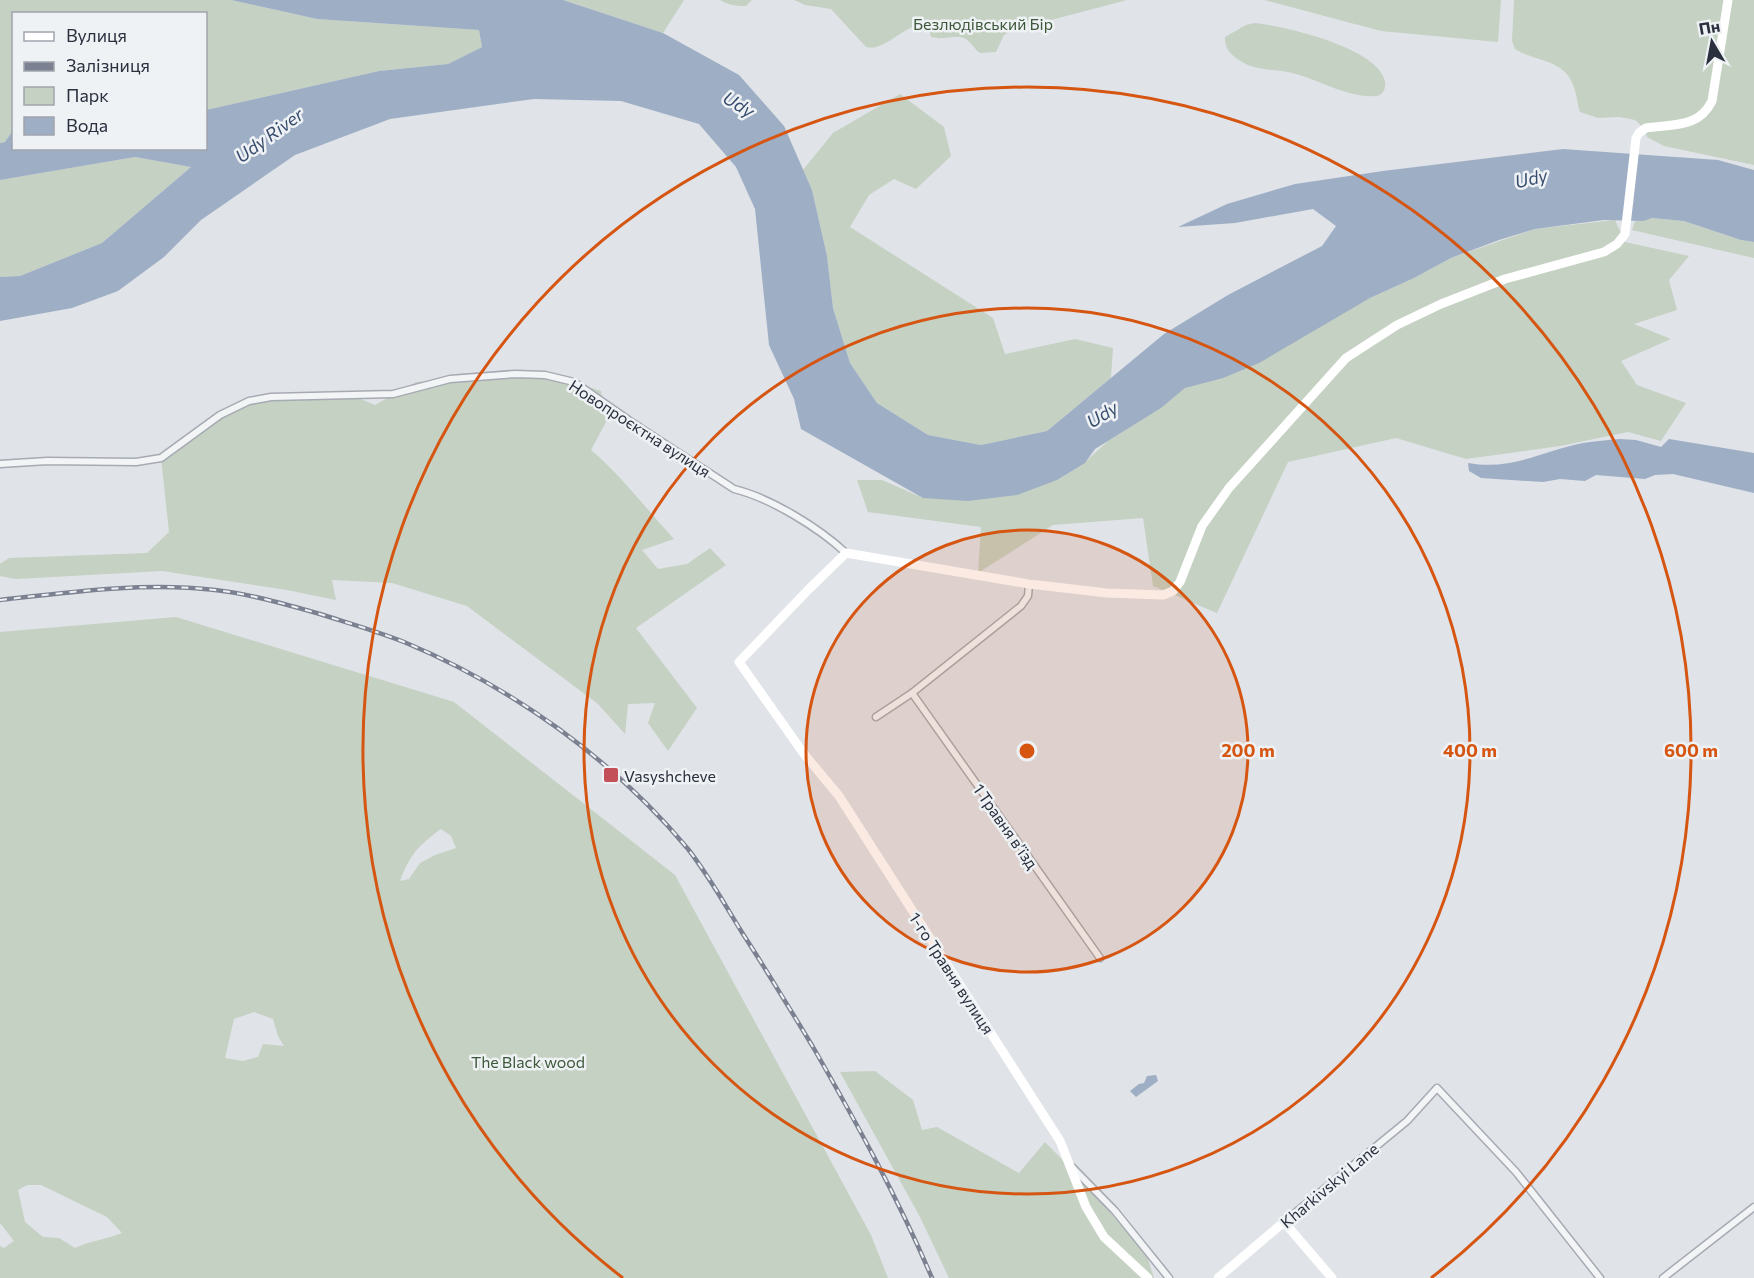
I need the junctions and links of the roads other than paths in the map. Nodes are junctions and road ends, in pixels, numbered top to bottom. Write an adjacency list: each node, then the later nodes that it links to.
1 (1728, 0): 4 (street)
2 (0, 464): 3 (street, Новопроєктна вулиця)
3 (846, 553): 4 (street); 8 (street, 1-го Травня вулиця)
4 (1029, 585): 5 (street)
5 (912, 693): 6 (street); 7 (street, 1 Травня в’їзд)
6 (876, 717)
7 (1100, 958)
8 (1066, 1160): 11 (street); 12 (street, 1-го Травня вулиця)
9 (1754, 1207): 16 (street)
10 (1284, 1222): 13 (street, Kharkivskyi Lane); 14 (street); 15 (street, Kharkivskyi Lane)
11 (1148, 1278)
12 (1169, 1278)
13 (1218, 1278)
14 (1332, 1278)
15 (1600, 1278)
16 (1663, 1278)

